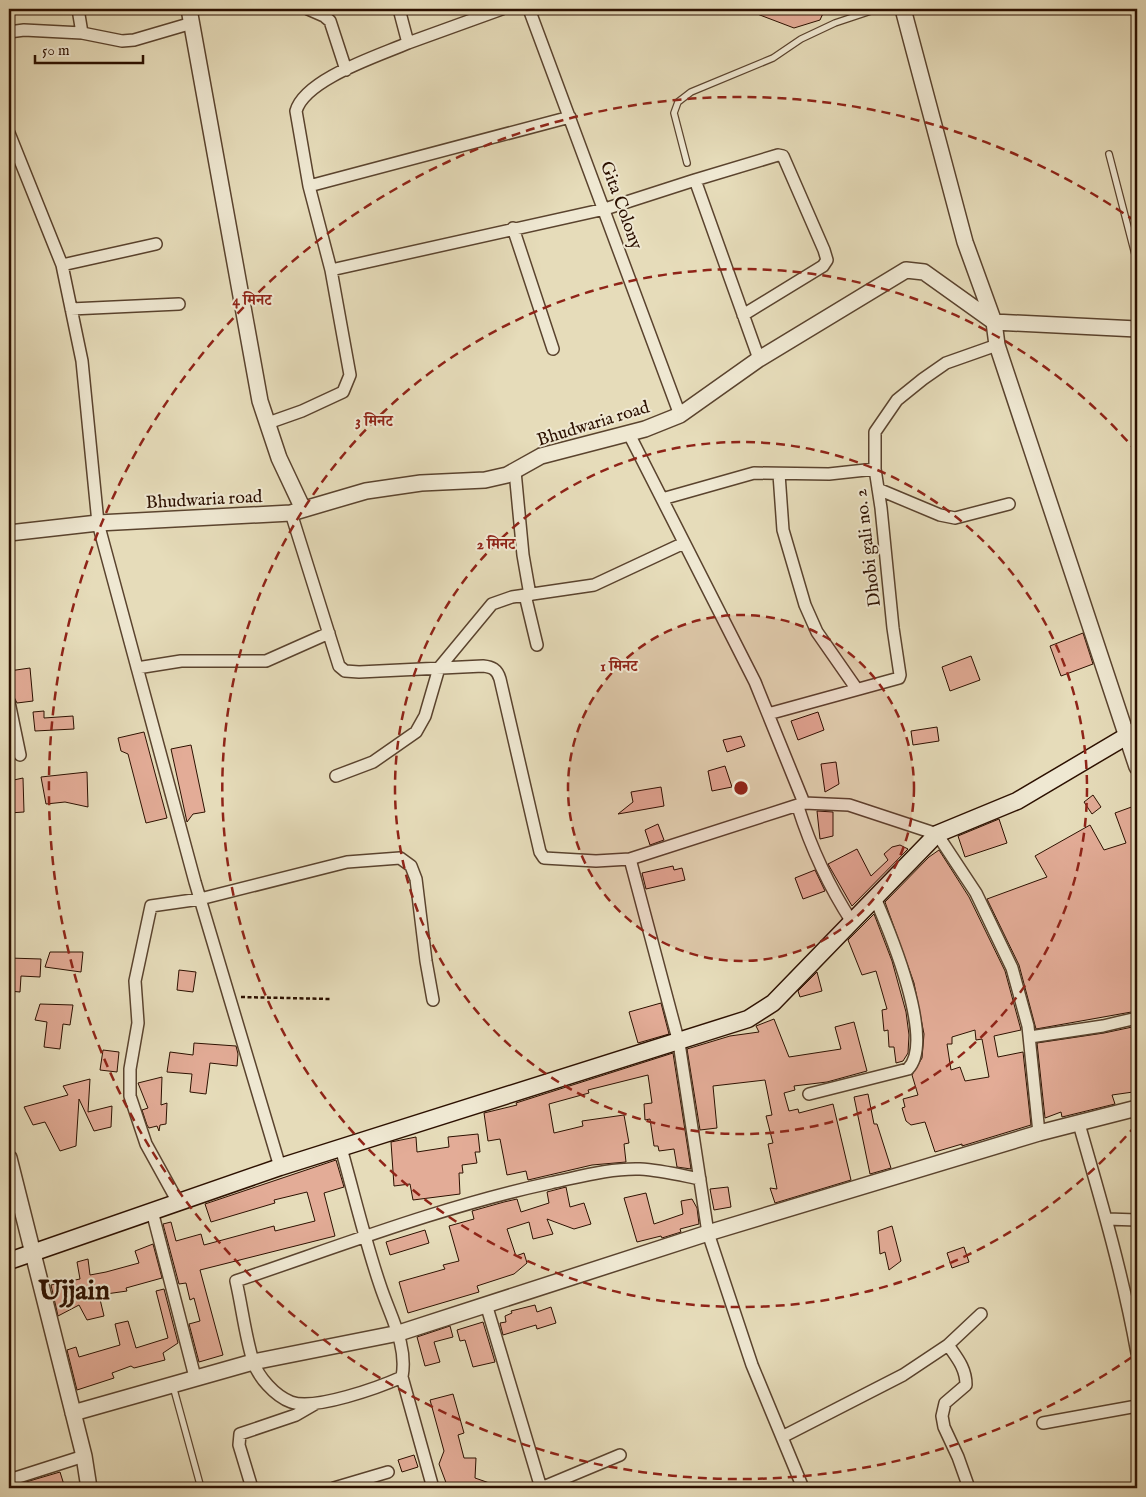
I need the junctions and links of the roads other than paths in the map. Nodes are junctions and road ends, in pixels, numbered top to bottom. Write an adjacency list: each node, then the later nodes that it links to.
1 (78, 9): 10 (street)
2 (308, 9): 12 (street)
3 (399, 9): 11 (street)
4 (502, 9): 11 (street)
5 (529, 9): 13 (street, Gita Colony)
6 (877, 9): 16 (lane)
7 (903, 9): 28 (street)
8 (190, 16): 10 (street); 34 (street)
9 (9, 32): 10 (street)
10 (82, 32)
11 (408, 43): 12 (street)
12 (346, 70): 18 (street)
13 (570, 117): 18 (street); 19 (street, Gita Colony)
14 (9, 133): 23 (street)
15 (1109, 154): 22 (lane)
16 (687, 163)
17 (695, 180): 19 (street); 27 (street); 27 (street)
18 (309, 186): 24 (street)
19 (604, 209): 20 (street); 33 (street, Gita Colony)
20 (513, 228): 24 (street); 31 (street)
21 (156, 244): 23 (street)
22 (1136, 262)
23 (62, 265): 26 (street)
24 (331, 270): 34 (street)
25 (179, 304): 26 (street)
26 (71, 309): 43 (street)
27 (743, 315): 32 (street)
28 (994, 322): 29 (street); 30 (street); 32 (street, Bhudwaria road)
29 (1137, 329)
30 (997, 345): 36 (street, Dhobi gali no. 2); 54 (street)
31 (553, 349)
32 (759, 359): 33 (street, Bhudwaria road)
33 (680, 415): 35 (street, Bhudwaria road)
34 (268, 423): 42 (street)
35 (628, 432): 37 (street, Bhudwaria road); 40 (street)
36 (875, 469): 38 (street); 39 (street, Dhobi gali no. 2)
37 (515, 471): 42 (street, Bhudwaria road); 46 (street)
38 (780, 474): 40 (street); 51 (street)
39 (878, 489): 41 (street); 51 (street, Dhobi gali no. 2)
40 (662, 499): 45 (street)
41 (1008, 504)
42 (297, 511): 43 (street, Bhudwaria road); 47 (street)
43 (98, 523): 44 (street, Bhudwaria road); 49 (street)
44 (9, 533)
45 (684, 543): 46 (street); 53 (street)
46 (528, 595): 48 (street); 50 (street)
47 (329, 633): 49 (street); 50 (street)
48 (536, 645)
49 (137, 668): 62 (street)
50 (439, 668): 57 (street); 60 (street)
51 (856, 688): 53 (street, Dhobi gali no. 2)
52 (9, 702): 55 (street)
53 (768, 714): 58 (street)
54 (1132, 734): 56 (street); 59 (main road)
55 (20, 755)
56 (1137, 767)
57 (336, 776)
58 (801, 805): 59 (street); 60 (street); 63 (street)
59 (937, 834): 61 (main road); 66 (street)
60 (630, 859): 67 (street)
61 (875, 898): 63 (main road); 68 (street)
62 (200, 899): 64 (street); 74 (street); 76 (street)
63 (852, 922): 67 (main road)
64 (433, 1000)
65 (1137, 1018): 66 (street)
66 (1030, 1036): 71 (street)
67 (679, 1043): 72 (main road); 75 (street)
68 (809, 1094)
69 (1137, 1108): 70 (street)
70 (1079, 1124): 71 (street); 78 (street)
71 (1039, 1133): 80 (street)
72 (341, 1148): 74 (main road); 81 (street)
73 (9, 1158): 82 (street)
74 (280, 1167): 76 (main road)
75 (700, 1179): 80 (street); 81 (street)
76 (178, 1202): 77 (main road)
77 (152, 1212): 82 (main road); 90 (street)
78 (1107, 1219): 79 (street); 88 (street)
79 (1137, 1220)
80 (708, 1233): 84 (street); 97 (street)
81 (367, 1238): 86 (street); 89 (street)
82 (34, 1252): 83 (main road); 95 (street)
83 (9, 1261)
84 (486, 1304): 86 (street); 107 (street)
85 (981, 1314): 87 (street)
86 (398, 1333): 89 (street); 91 (street)
87 (948, 1344): 97 (street); 109 (street)
88 (1137, 1353)
89 (253, 1362): 90 (street); 93 (street)
90 (195, 1377): 92 (street)
91 (402, 1377): 93 (street); 106 (street)
92 (172, 1384): 95 (street); 103 (lane)
93 (317, 1403): 104 (street)
94 (1137, 1406): 96 (street)
95 (73, 1413): 99 (street)
96 (1043, 1423)
97 (782, 1437): 108 (street)
98 (620, 1455): 107 (street)
99 (84, 1456): 101 (street); 102 (street)
100 (388, 1472): 105 (street)
101 (9, 1480)
102 (89, 1488)
103 (201, 1488)
104 (252, 1488)
105 (334, 1488)
106 (433, 1488)
107 (541, 1488)
108 (803, 1488)
109 (969, 1488)

